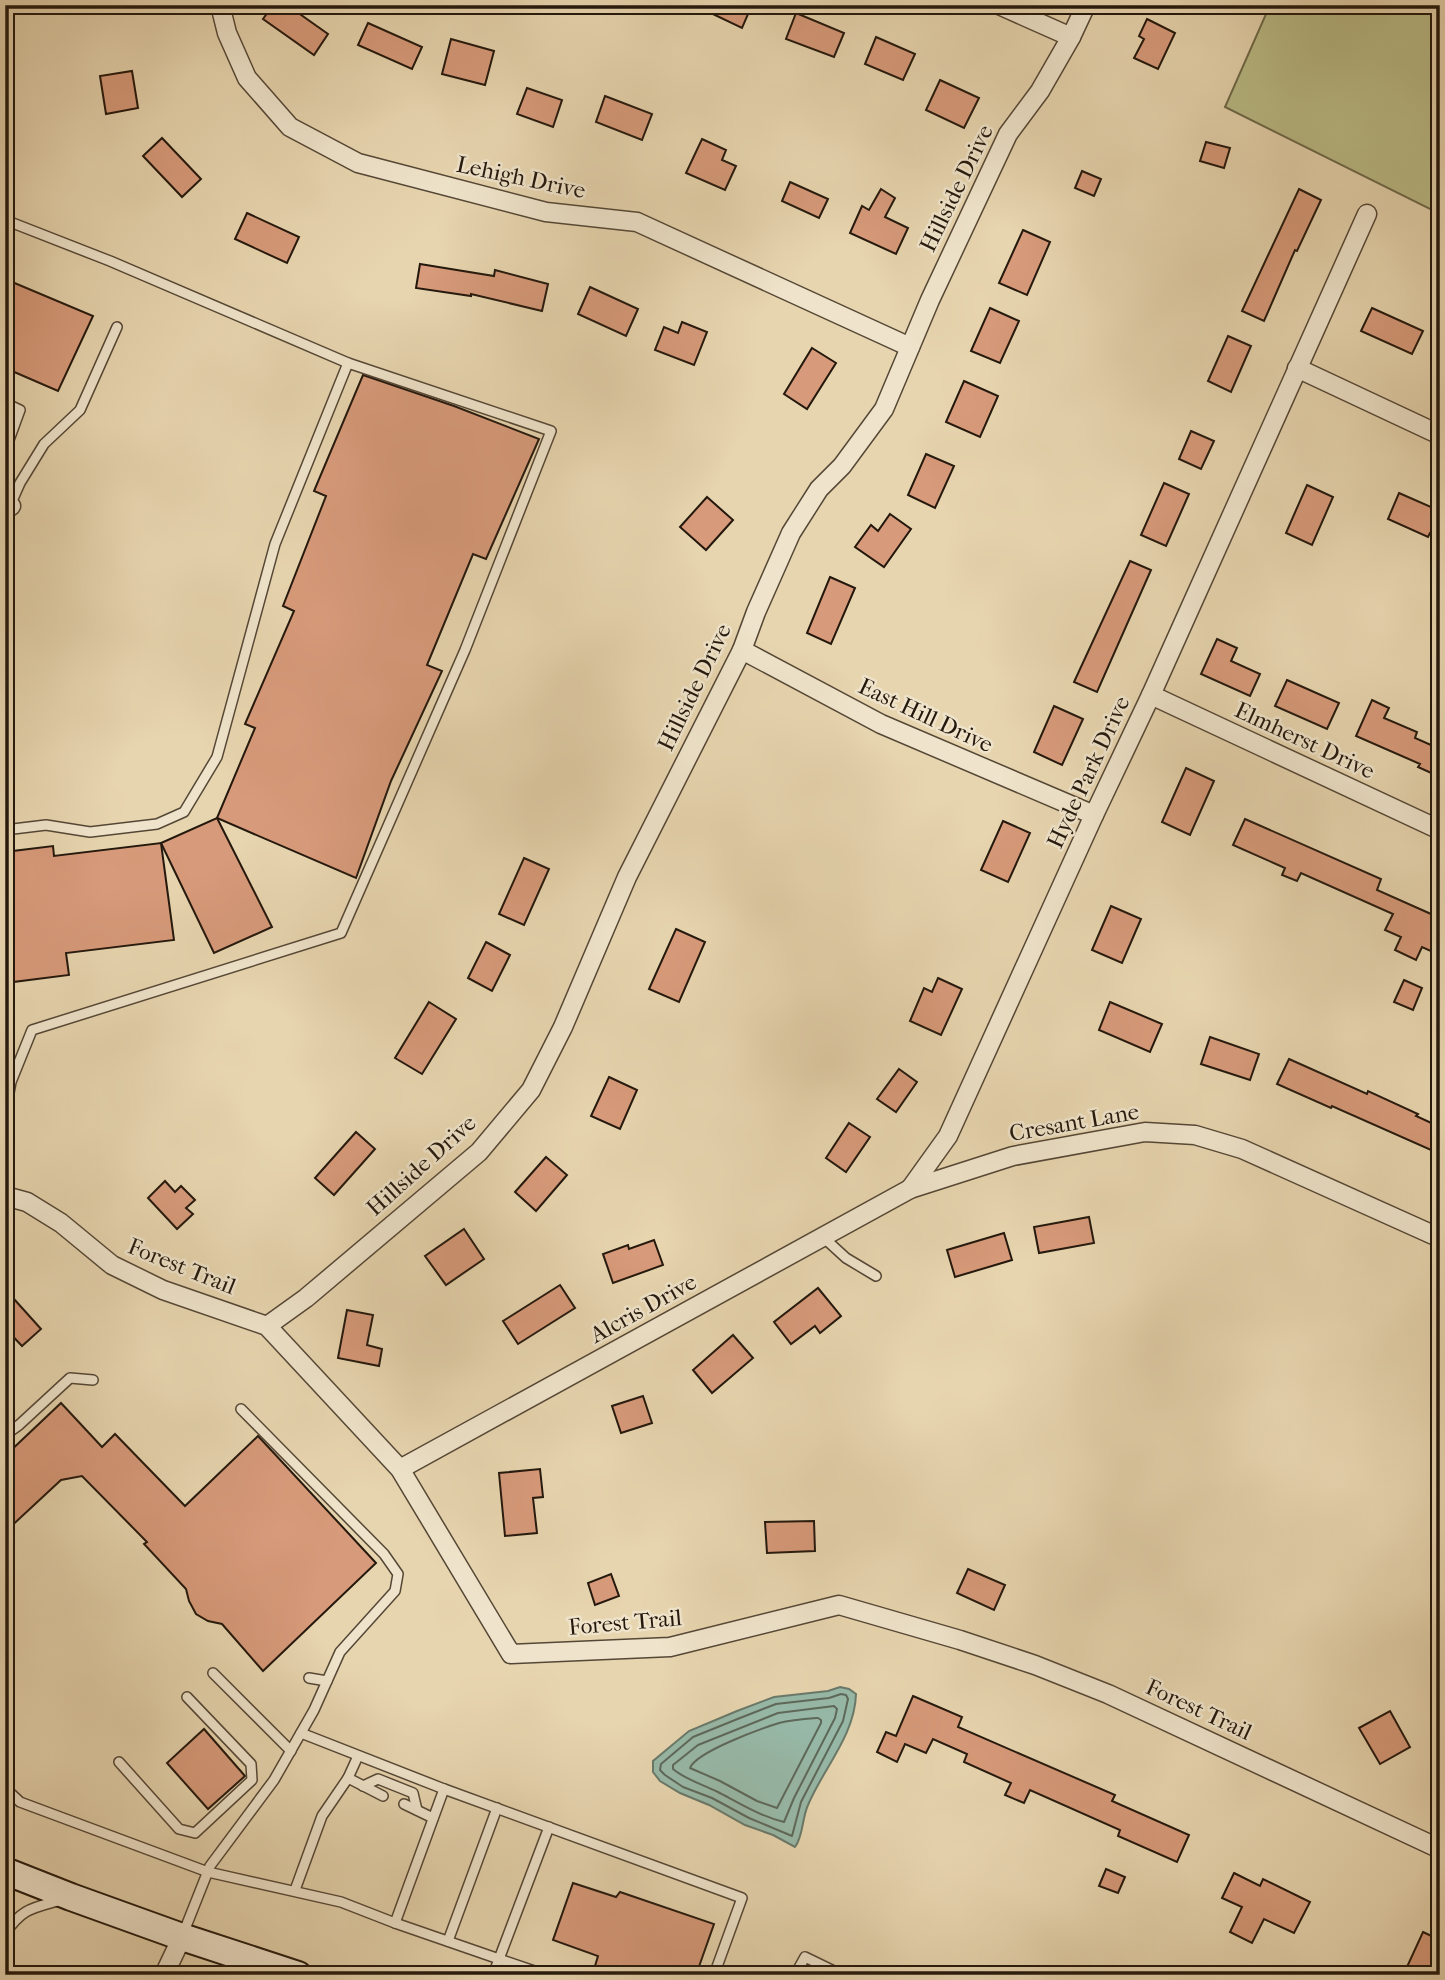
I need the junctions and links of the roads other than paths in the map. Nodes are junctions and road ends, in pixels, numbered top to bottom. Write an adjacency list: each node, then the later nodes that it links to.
1 (220, 5): 8 (street, Lehigh Drive)
2 (999, 5): 4 (street)
3 (1086, 5): 4 (street, Hillside Drive)
4 (1071, 37): 8 (street, Hillside Drive)
5 (1367, 214): 10 (street, Hyde Park Drive)
6 (5, 220): 9 (lane)
7 (117, 327): 14 (lane)
8 (910, 347): 15 (street, Hillside Drive)
9 (348, 363): 18 (lane); 20 (lane)
10 (1297, 368): 12 (street); 16 (street, Hyde Park Drive)
11 (5, 403): 13 (lane)
12 (1440, 435)
13 (5, 451)
14 (7, 509)
15 (742, 650): 17 (street, East Hill Drive); 27 (street, Hillside Drive)
16 (1151, 695): 17 (street, Hyde Park Drive); 19 (street, Elmherst Drive)
17 (1094, 815): 22 (street, Hyde Park Drive)
18 (5, 830)
19 (1440, 830)
20 (8, 1082): 21 (lane)
21 (5, 1115)
22 (910, 1189): 24 (street, Alcris Drive); 25 (street, Cresant Lane)
23 (5, 1196): 27 (street, Forest Trail)
24 (823, 1237): 26 (lane); 31 (street, Alcris Drive)
25 (1440, 1238)
26 (876, 1276)
27 (267, 1326): 31 (street, Forest Trail)
28 (93, 1380): 30 (lane)
29 (241, 1409): 34 (lane)
30 (5, 1435)
31 (400, 1469): 50 (street, Forest Trail)
32 (213, 1673): 37 (lane)
33 (309, 1678): 34 (lane)
34 (327, 1681): 36 (lane)
35 (187, 1697): 39 (lane)
36 (301, 1733): 37 (lane); 38 (lane)
37 (291, 1751): 52 (lane)
38 (358, 1756): 40 (lane); 43 (lane)
39 (119, 1762)
40 (348, 1778): 41 (lane); 53 (lane)
41 (363, 1786): 44 (lane); 47 (lane)
42 (5, 1788): 52 (lane)
43 (444, 1789): 46 (lane); 48 (lane)
44 (383, 1796)
45 (404, 1804): 47 (lane)
46 (497, 1808): 49 (lane); 58 (lane)
47 (416, 1810): 48 (lane)
48 (433, 1818): 55 (lane)
49 (549, 1826): 59 (lane); 64 (lane)
50 (1440, 1849)
51 (5, 1871): 54 (main road)
52 (208, 1872): 53 (lane); 57 (lane)
53 (295, 1890): 55 (lane)
54 (71, 1897): 56 (lane); 57 (main road)
55 (395, 1923): 58 (lane)
56 (5, 1934)
57 (182, 1937): 60 (street); 61 (main road)
58 (448, 1941): 59 (lane)
59 (499, 1959): 62 (lane); 63 (lane)
60 (164, 1975)
61 (298, 1975)
62 (493, 1975)
63 (546, 1975)
64 (714, 1975)
65 (795, 1975): 66 (lane)
66 (842, 1975)

